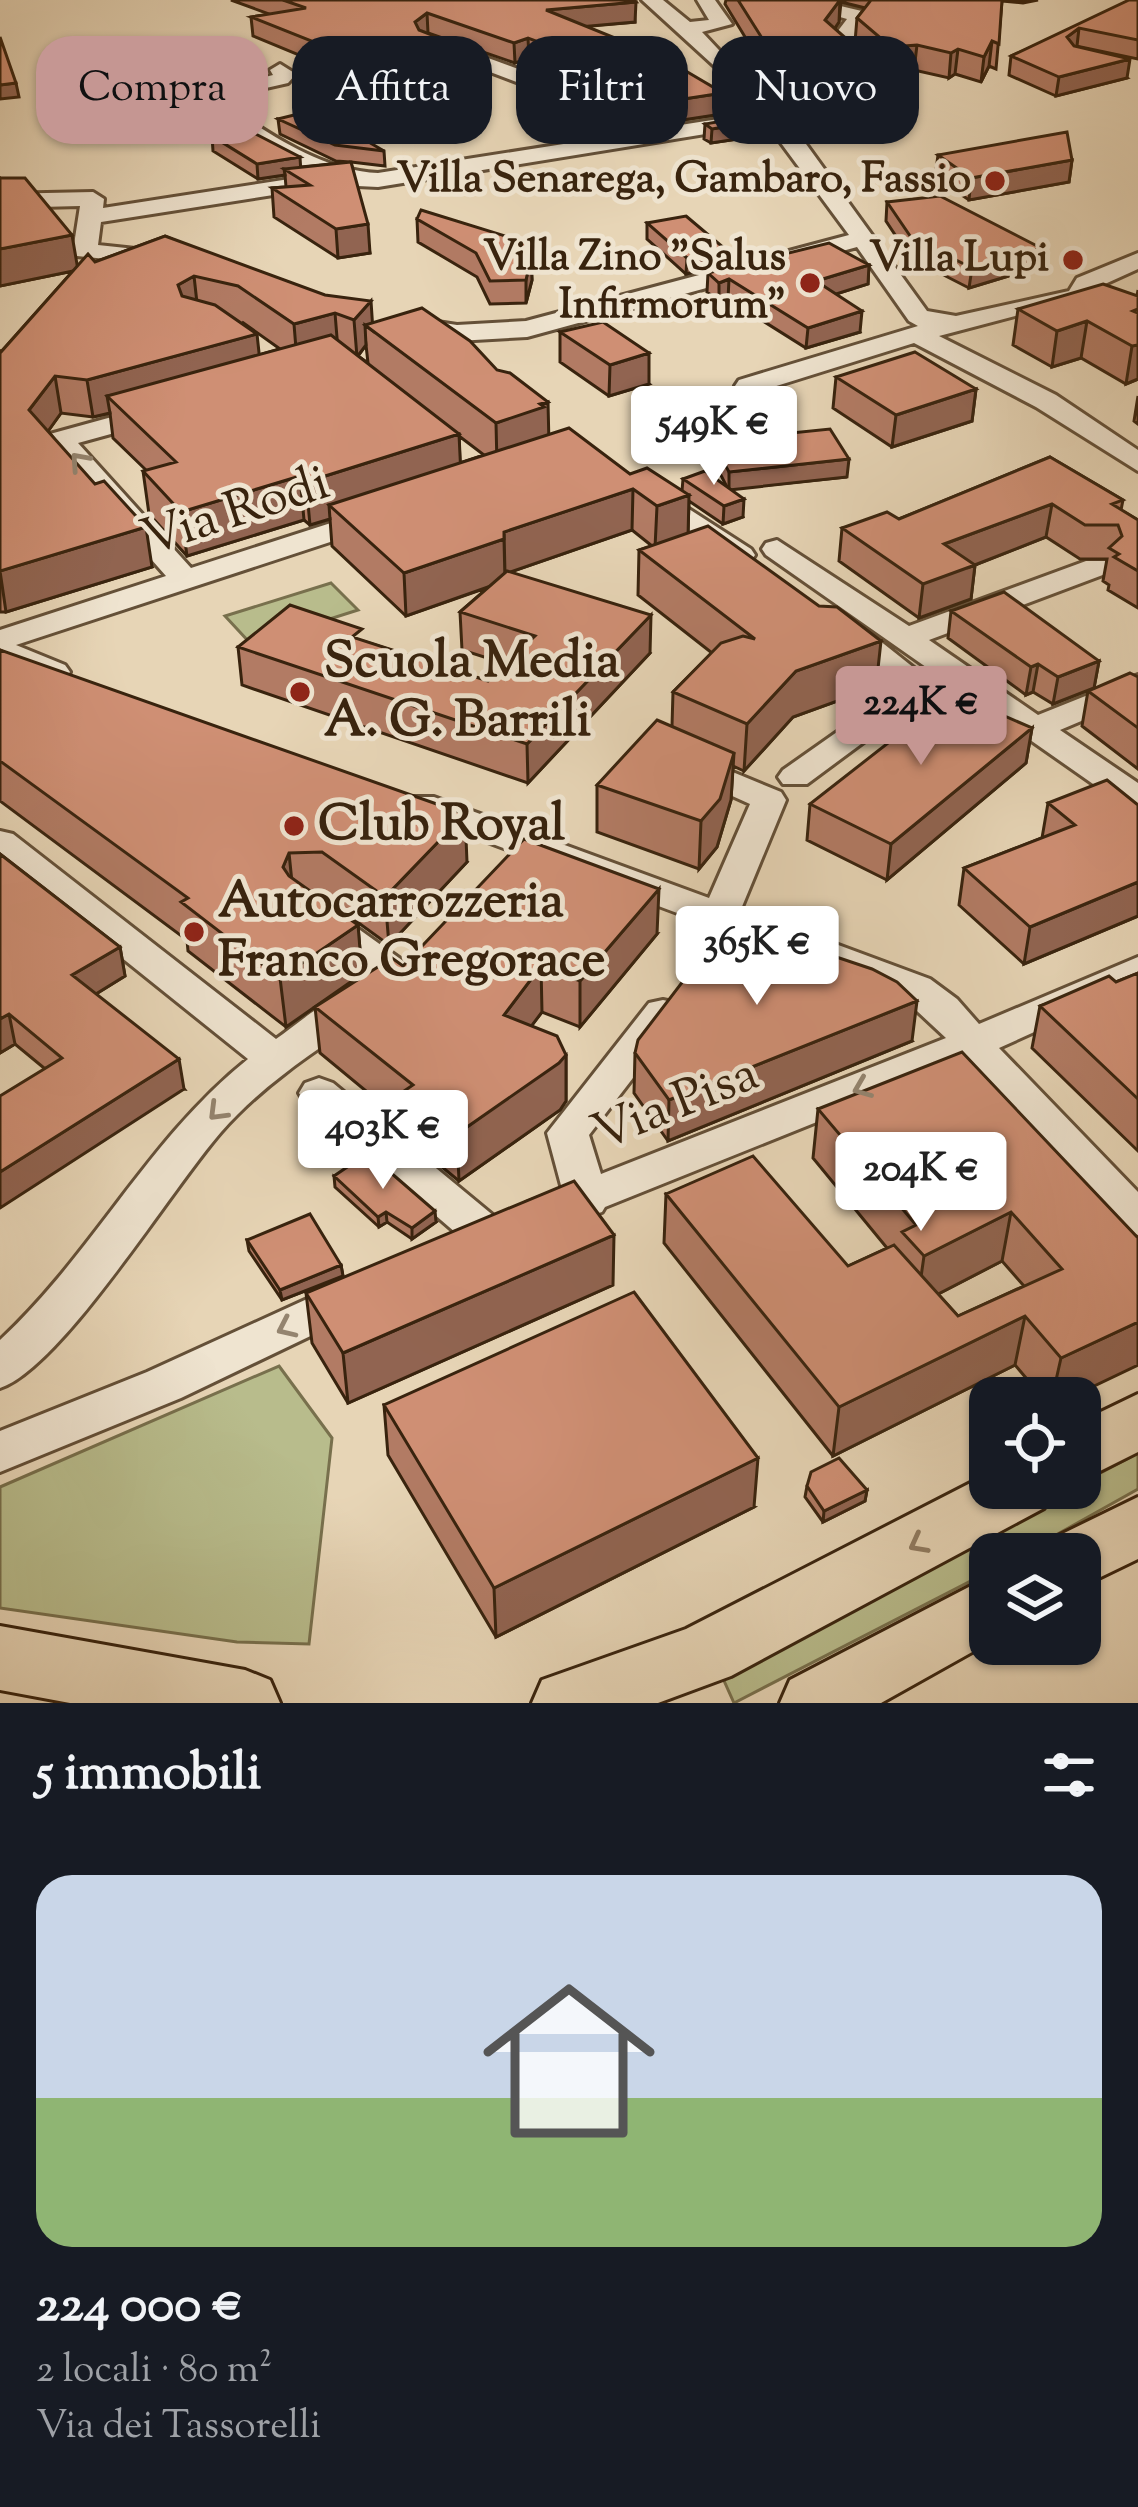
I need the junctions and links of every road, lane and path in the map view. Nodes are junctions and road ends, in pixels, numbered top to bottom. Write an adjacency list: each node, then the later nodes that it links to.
1 (651, 0): 4 (street)
2 (706, 0): 4 (street)
3 (790, 0): 5 (street)
4 (688, 28): 6 (street)
5 (844, 36)
6 (712, 53)
7 (280, 70): 10 (street)
8 (596, 144): 10 (street)
9 (796, 144): 13 (street)
10 (337, 178): 12 (street)
11 (0, 202): 12 (street)
12 (90, 217): 15 (street)
13 (862, 238): 17 (street); 19 (street)
14 (1138, 260): 16 (street)
15 (188, 261)
16 (1078, 298): 18 (street); 19 (street)
17 (378, 322)
18 (1138, 323)
19 (963, 324): 20 (street)
20 (916, 334): 21 (street); 23 (street)
21 (748, 386)
22 (198, 400): 28 (street, one-way to 22)
23 (1138, 463)
24 (626, 477): 36 (street)
25 (404, 509): 28 (street, Via Rodi)
26 (777, 549): 29 (street)
27 (1096, 567): 29 (street)
28 (185, 580): 30 (street, Via Rodi)
29 (905, 638): 34 (street)
30 (0, 640)
31 (0, 650): 33 (street)
32 (1138, 685): 34 (street)
33 (93, 687)
34 (1035, 728): 38 (street)
35 (653, 748): 41 (street)
36 (795, 777)
37 (394, 796): 41 (street)
38 (1138, 799)
39 (0, 842): 47 (street)
40 (311, 913): 44 (street)
41 (720, 914): 46 (street)
42 (427, 946): 44 (street)
43 (1138, 970): 46 (street, Via Pisa)
44 (399, 976): 47 (street)
45 (685, 983): 49 (street)
46 (970, 1044): 49 (street, Via Pisa, one-way to 49); 50 (street)
47 (274, 1059): 54 (street, one-way to 54)
48 (319, 1093): 51 (street)
49 (586, 1201): 51 (street, Via Pisa)
50 (1138, 1219)
51 (484, 1233): 52 (street, Via Pisa)
52 (442, 1254)
53 (399, 1274): 57 (street, one-way to 57)
54 (0, 1369)
55 (1138, 1420): 56 (main road)
56 (1101, 1442)
57 (0, 1452)
58 (981, 1509): 64 (main road, one-way to 64)
59 (1138, 1526): 60 (main road)
60 (1101, 1546)
61 (969, 1619): 65 (main road)
62 (0, 1658): 63 (main road)
63 (245, 1703)
64 (567, 1703)
65 (815, 1703)

